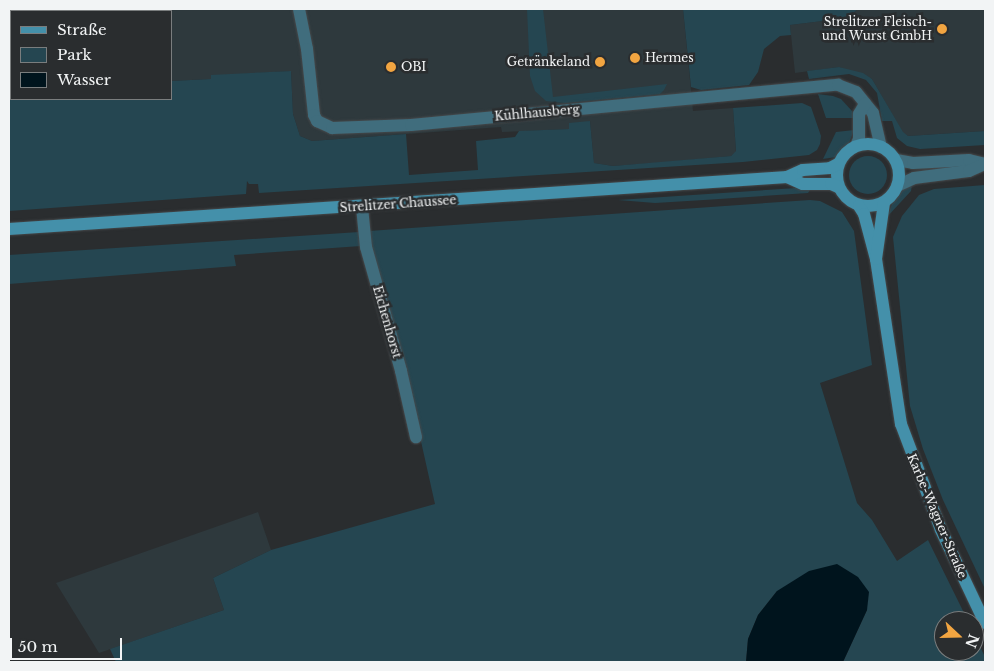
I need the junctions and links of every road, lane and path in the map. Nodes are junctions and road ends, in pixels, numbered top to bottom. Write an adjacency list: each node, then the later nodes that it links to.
1 (300, 9): 2 (street, Kühlhausberg)
2 (865, 104): 3 (street); 4 (street, Kühlhausberg)
3 (856, 146): 4 (main road); 6 (main road)
4 (881, 146): 5 (main road)
5 (896, 160): 7 (street); 9 (main road)
6 (838, 164): 8 (main road, Strelitzer Chaussee); 10 (main road)
7 (985, 164): 9 (street)
8 (787, 177): 10 (main road, Strelitzer Chaussee); 13 (main road, Strelitzer Chaussee)
9 (897, 186): 11 (main road)
10 (838, 187): 12 (main road)
11 (884, 202): 12 (main road); 15 (main road, Karbe-Wagner-Straße)
12 (859, 206): 15 (main road, Karbe-Wagner-Straße)
13 (362, 207): 14 (main road, Strelitzer Chaussee); 16 (street, Eichenhorst)
14 (9, 229)
15 (876, 259): 17 (main road, Karbe-Wagner-Straße)
16 (416, 437)
17 (985, 623)

